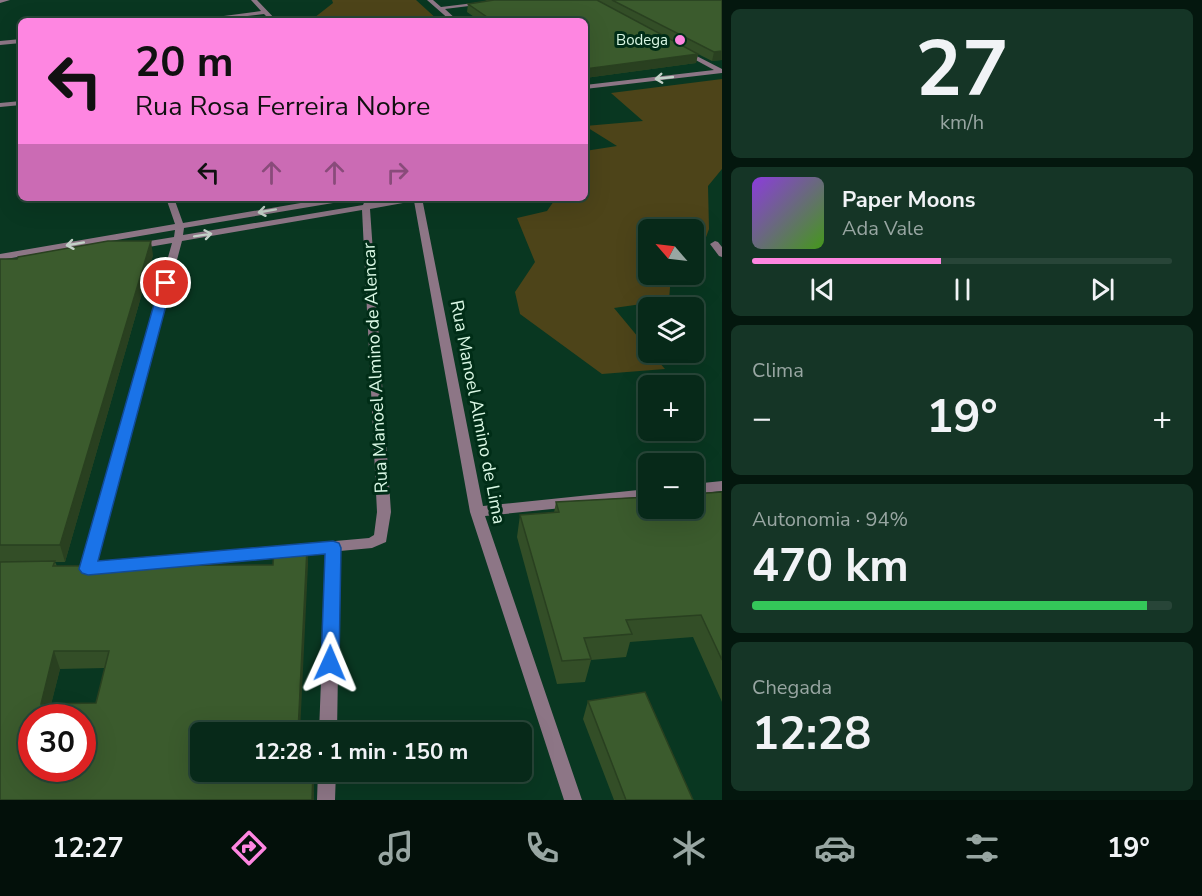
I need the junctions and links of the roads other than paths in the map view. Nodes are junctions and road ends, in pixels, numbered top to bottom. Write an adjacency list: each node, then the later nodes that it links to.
1 (8, 0): 4 (street)
2 (254, 0): 7 (street)
3 (430, 0): 6 (street)
4 (0, 1)
5 (487, 4): 6 (street)
6 (442, 8): 10 (street)
7 (266, 12): 8 (street); 9 (street)
8 (215, 18)
9 (271, 18)
10 (452, 18)
11 (18, 41): 12 (street)
12 (0, 43)
13 (680, 49): 14 (street)
14 (721, 71): 15 (street, one-way to 15)
15 (588, 87)
16 (18, 97): 17 (street)
17 (0, 99)
18 (18, 103): 19 (street)
19 (0, 105)
20 (171, 201): 25 (street)
21 (331, 201): 25 (street, one-way to 25)
22 (388, 201): 24 (street)
23 (419, 201): 33 (street, Rua Manoel Almino de Lima)
24 (368, 203): 25 (street, one-way to 24); 34 (street, Rua Manoel Almino de Alencar)
25 (179, 233): 27 (street); 29 (street, one-way to 29); 34 (street)
26 (715, 244): 28 (street)
27 (122, 249)
28 (722, 254)
29 (0, 256)
30 (722, 486): 31 (street)
31 (704, 488)
32 (638, 495): 33 (street)
33 (477, 512): 38 (street, Rua Manoel Almino de Lima)
34 (333, 548): 35 (street)
35 (328, 722)
36 (327, 782): 37 (street)
37 (326, 800)
38 (573, 800)

